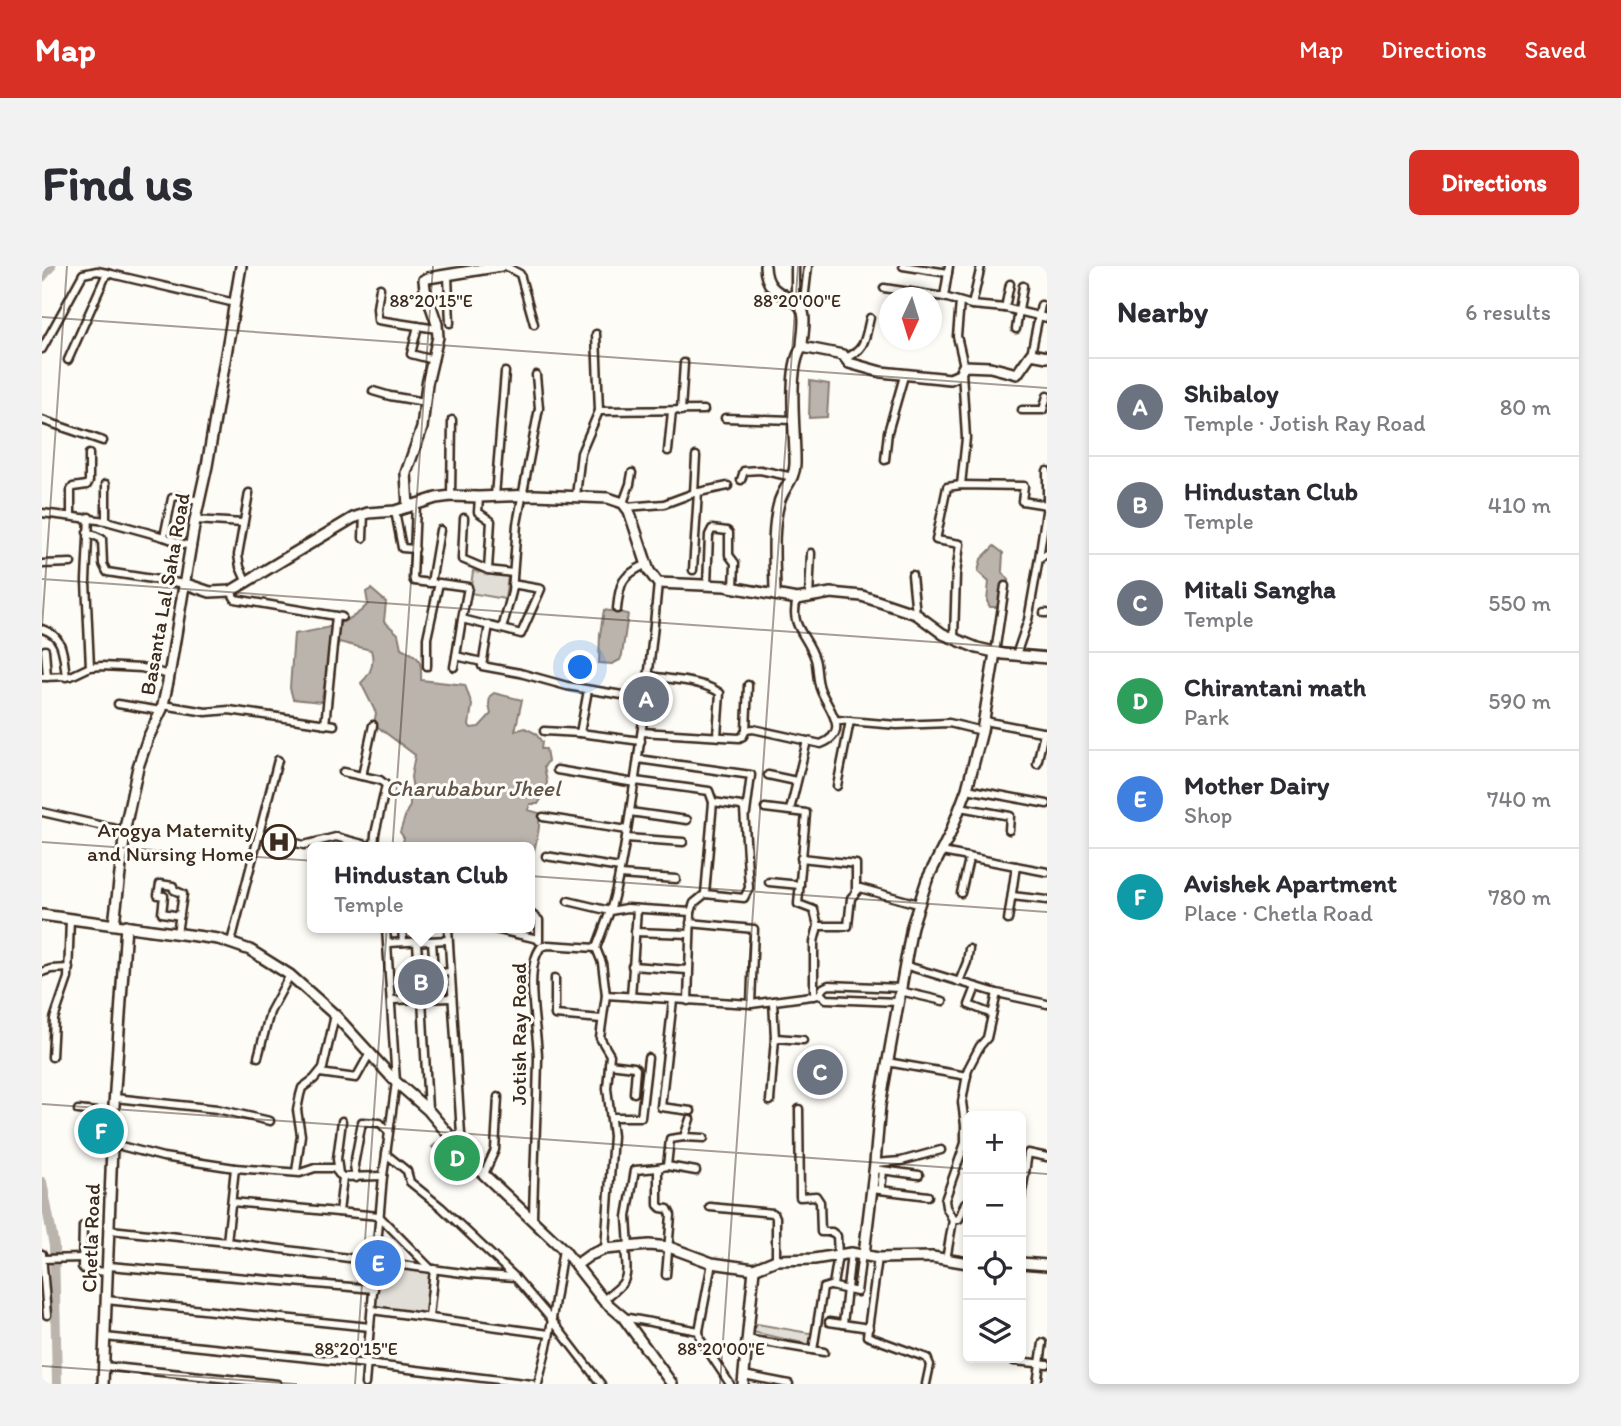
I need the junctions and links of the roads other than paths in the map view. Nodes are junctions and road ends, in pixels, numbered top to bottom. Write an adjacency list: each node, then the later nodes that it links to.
1 (241, 266): 18 (street, Basanta Lal Saha Road)
2 (503, 266): 8 (street); 28 (street)
3 (765, 266): 16 (street)
4 (794, 266): 16 (street)
5 (808, 266): 22 (street)
6 (903, 266): 9 (street)
7 (981, 266): 19 (street)
8 (471, 269): 11 (street)
9 (948, 270): 15 (street)
10 (107, 273): 18 (street); 34 (street); 38 (street)
11 (448, 276): 27 (street); 30 (street)
12 (1010, 284): 21 (street)
13 (1023, 286): 23 (street)
14 (380, 289): 29 (street)
15 (944, 297): 17 (street)
16 (795, 302): 22 (street)
17 (960, 302): 19 (street); 41 (street)
18 (235, 303): 76 (street, Basanta Lal Saha Road)
19 (972, 304): 21 (street)
20 (1041, 305): 24 (street)
21 (1005, 308): 23 (street)
22 (803, 310): 33 (street)
23 (1020, 310): 24 (street); 31 (street)
24 (1039, 316): 26 (street); 35 (street)
25 (870, 318): 37 (street)
26 (1047, 318)
27 (450, 324)
28 (534, 324)
29 (418, 326): 30 (street); 39 (street)
30 (437, 329): 39 (street)
31 (1016, 329)
32 (596, 334): 49 (street)
33 (802, 347): 37 (street); 56 (street)
34 (42, 349)
35 (1031, 354): 36 (street); 41 (street)
36 (1047, 357)
37 (845, 358): 44 (street)
38 (68, 360)
39 (433, 360): 47 (street)
40 (684, 363): 51 (street)
41 (963, 367): 44 (street); 67 (street)
42 (505, 372): 73 (street)
43 (536, 375): 71 (street)
44 (904, 376): 61 (street)
45 (373, 391): 47 (street)
46 (1047, 396): 48 (street)
47 (425, 402): 77 (street)
48 (1022, 410)
49 (599, 411): 50 (street); 74 (street)
50 (672, 411): 51 (street); 58 (street)
51 (681, 411): 52 (street)
52 (704, 411)
53 (725, 418): 56 (street)
54 (42, 420): 57 (street)
55 (452, 420): 72 (street)
56 (793, 420): 64 (street)
57 (103, 441)
58 (668, 451)
59 (89, 454): 83 (street)
60 (696, 456): 69 (street)
61 (885, 460)
62 (1047, 471): 79 (street)
63 (632, 474): 78 (street)
64 (793, 477): 65 (street); 117 (street)
65 (741, 480)
66 (106, 484): 87 (street)
67 (961, 485): 79 (street); 127 (street)
68 (728, 486): 69 (street)
69 (696, 492): 78 (street); 103 (street)
70 (249, 493): 88 (street)
71 (522, 495): 73 (street); 74 (street); 104 (street)
72 (451, 496): 75 (street); 77 (street)
73 (495, 496): 75 (street)
74 (576, 496): 78 (street)
75 (479, 497): 102 (street)
76 (199, 501): 86 (street, Basanta Lal Saha Road); 92 (street)
77 (412, 505): 80 (street); 95 (street)
78 (624, 505): 101 (street)
79 (1047, 505): 91 (street)
80 (395, 512): 82 (street); 95 (street)
81 (42, 513): 83 (street)
82 (364, 514): 93 (street); 106 (street)
83 (71, 515): 84 (street)
84 (89, 517): 87 (street); 90 (street)
85 (464, 518): 102 (street)
86 (195, 520): 88 (street); 94 (street, Basanta Lal Saha Road)
87 (106, 521): 92 (street)
88 (243, 523): 106 (street)
89 (440, 530): 107 (street)
90 (87, 532): 110 (street); 135 (street)
91 (1045, 534): 98 (street)
92 (164, 537): 94 (street)
93 (363, 537)
94 (192, 547): 110 (street, Basanta Lal Saha Road)
95 (415, 549): 107 (street)
96 (811, 553): 119 (street)
97 (1047, 554): 98 (street)
98 (1039, 558): 130 (street)
99 (71, 563): 100 (street)
100 (42, 564)
101 (646, 564): 109 (street); 121 (street)
102 (488, 570): 104 (street)
103 (693, 570)
104 (513, 573): 111 (street)
105 (912, 575): 122 (street)
106 (247, 583): 116 (street)
107 (431, 583): 108 (street)
108 (439, 583): 123 (street); 134 (street)
109 (658, 583): 112 (street); 138 (street)
110 (186, 584): 115 (street); 118 (street, Basanta Lal Saha Road)
111 (512, 584): 126 (street); 126 (street)
112 (707, 585): 114 (street); 114 (street)
113 (1005, 586): 129 (street)
114 (734, 588): 117 (street)
115 (204, 589): 116 (street); 118 (street)
116 (230, 591): 148 (street)
117 (775, 595): 120 (street)
118 (183, 598): 137 (street, Basanta Lal Saha Road)
119 (809, 598): 120 (street); 122 (street)
120 (797, 599): 146 (street)
121 (617, 609)
122 (916, 614): 127 (street)
123 (462, 619): 124 (street); 131 (street)
124 (489, 625): 126 (street); 133 (street)
125 (42, 629): 140 (street)
126 (502, 629)
127 (954, 638): 129 (street)
128 (45, 650): 139 (street)
129 (995, 653): 130 (street); 151 (street)
130 (1016, 655): 132 (street)
131 (456, 656): 133 (street); 136 (street)
132 (1047, 658)
133 (482, 662): 142 (street)
134 (427, 666)
135 (90, 667): 137 (street); 140 (street)
136 (454, 667)
137 (170, 675): 145 (street, Basanta Lal Saha Road)
138 (650, 676): 143 (street); 157 (street)
139 (45, 677): 140 (street)
140 (66, 677)
141 (748, 685): 152 (street)
142 (588, 690): 143 (street); 155 (street)
143 (646, 699): 154 (street)
144 (118, 704): 145 (street)
145 (162, 708): 148 (street); 182 (street, Basanta Lal Saha Road)
146 (836, 720): 147 (street); 159 (street)
147 (850, 721): 151 (street); 169 (street)
148 (325, 725): 149 (street)
149 (334, 725)
150 (373, 725): 166 (street)
151 (983, 726): 156 (street); 170 (street)
152 (746, 730): 157 (street); 159 (street)
153 (544, 732): 155 (street)
154 (642, 732): 157 (street); 158 (street)
155 (580, 733): 158 (street)
156 (1045, 733): 162 (street)
157 (717, 736)
158 (641, 741): 160 (street)
159 (807, 741): 167 (street)
160 (638, 759): 168 (street); 178 (street)
161 (278, 760): 183 (street)
162 (1037, 764)
163 (557, 770): 168 (street)
164 (343, 772): 166 (street)
165 (768, 775): 167 (street)
166 (362, 776): 187 (street)
167 (796, 781): 175 (street)
168 (635, 782): 171 (street); 177 (street)
169 (837, 786)
170 (967, 789): 172 (street); 173 (street)
171 (713, 802): 178 (street); 202 (street)
172 (1047, 804)
173 (960, 807): 181 (street); 190 (street)
174 (765, 808): 175 (street)
175 (790, 810): 192 (street)
176 (42, 812): 182 (street)
177 (630, 812): 180 (street); 184 (street)
178 (746, 814): 202 (street)
179 (543, 817): 184 (street)
180 (687, 820)
181 (1009, 830)
182 (125, 831): 216 (street, Basanta Lal Saha Road)
183 (260, 834): 189 (street); 231 (street)
184 (626, 834): 188 (street); 195 (street)
185 (314, 842): 186 (street)
186 (352, 842)
187 (374, 842)
188 (684, 842)
189 (307, 844)
190 (942, 852): 193 (street); 206 (street)
191 (546, 856): 195 (street)
192 (802, 858): 199 (street); 200 (street)
193 (969, 859): 194 (street); 201 (street)
194 (1016, 866): 196 (street); 203 (street)
195 (620, 872): 197 (street); 208 (street)
196 (1047, 872)
197 (676, 879)
198 (769, 882): 199 (street)
199 (800, 885): 218 (street)
200 (856, 892): 206 (street); 218 (street)
201 (961, 893)
202 (705, 894): 209 (street)
203 (1012, 896): 204 (street); 214 (street)
204 (1047, 900)
205 (568, 901): 208 (street)
206 (918, 904): 237 (street)
207 (636, 908): 208 (street); 209 (street); 219 (street)
208 (610, 911): 235 (street)
209 (691, 912): 215 (street)
210 (42, 915): 213 (street)
211 (535, 915): 227 (street)
212 (180, 916): 212 (street); 220 (street)
213 (70, 918): 216 (street); 239 (street)
214 (1008, 920)
215 (690, 923): 226 (street); 263 (street)
216 (114, 924): 217 (street)
217 (126, 925): 220 (street); 281 (street, Chetla Road)
218 (818, 926): 253 (street)
219 (635, 932): 226 (street); 238 (street)
220 (177, 933): 231 (street)
221 (387, 933): 233 (street)
222 (403, 933): 232 (street)
223 (420, 933): 229 (street)
224 (447, 933): 228 (street)
225 (512, 933): 227 (street)
226 (689, 934): 240 (street)
227 (538, 939): 234 (street)
228 (448, 940): 230 (street); 242 (street)
229 (419, 941): 230 (street); 232 (street); 245 (street)
230 (432, 941): 243 (street)
231 (231, 942): 244 (street)
232 (404, 942): 233 (street)
233 (388, 943): 257 (street)
234 (541, 947): 235 (street, Jotish Ray Road); 321 (street, Jotish Ray Road)
235 (596, 948): 252 (street)
236 (968, 949): 248 (street)
237 (904, 965): 248 (street); 250 (street)
238 (632, 966): 240 (street); 254 (street)
239 (69, 968): 241 (street); 271 (street)
240 (687, 970): 260 (street)
241 (42, 972)
242 (450, 972): 243 (street); 255 (street)
243 (434, 973): 245 (street)
244 (290, 975): 266 (street); 272 (street)
245 (419, 975): 246 (street)
246 (404, 976)
247 (555, 978): 267 (street)
248 (959, 982): 249 (street)
249 (976, 987): 251 (street); 265 (street)
250 (900, 990): 253 (street); 261 (street); 262 (street)
251 (997, 993): 264 (street); 265 (street)
252 (606, 995): 254 (street); 267 (street)
253 (817, 995): 259 (street); 262 (street)
254 (631, 997): 258 (street)
255 (451, 998): 256 (street); 299 (street)
256 (422, 999): 257 (street); 287 (street)
257 (392, 1000): 278 (street)
258 (673, 1000): 260 (street); 284 (street)
259 (773, 1000): 263 (street); 268 (street)
260 (688, 1001): 263 (street)
261 (943, 1001)
262 (898, 1002): 274 (street)
263 (751, 1004)
264 (1047, 1004)
265 (992, 1014): 277 (street)
266 (335, 1015): 270 (street); 276 (street)
267 (602, 1019): 275 (street)
268 (775, 1038): 269 (street); 282 (street)
269 (803, 1040)
270 (370, 1053): 276 (street); 278 (street)
271 (52, 1057)
272 (258, 1057)
273 (648, 1058): 283 (street)
274 (887, 1062): 277 (street); 306 (street)
275 (609, 1064): 279 (street); 290 (street)
276 (320, 1073): 308 (street)
277 (967, 1076): 289 (street)
278 (396, 1082): 287 (street); 293 (street)
279 (634, 1093)
280 (498, 1097): 309 (street)
281 (115, 1098): 288 (street, Chetla Road); 291 (street)
282 (770, 1101)
283 (644, 1106): 284 (street); 290 (street)
284 (660, 1107): 294 (street)
285 (799, 1109): 332 (street)
286 (78, 1110): 288 (street)
287 (428, 1110): 299 (street)
288 (114, 1114): 296 (street, Chetla Road)
289 (963, 1114)
290 (611, 1117): 329 (street)
291 (270, 1121)
292 (342, 1121): 311 (street)
293 (388, 1131): 301 (street); 313 (street)
294 (684, 1137): 295 (street); 303 (street)
295 (704, 1138)
296 (113, 1144): 304 (street); 324 (street, Chetla Road)
297 (942, 1150): 306 (street)
298 (963, 1150): 322 (street)
299 (462, 1152): 309 (street)
300 (1026, 1153): 302 (street)
301 (386, 1154): 312 (street); 348 (street)
302 (1047, 1157)
303 (667, 1166): 305 (street); 307 (street)
304 (235, 1168): 308 (street); 316 (street)
305 (658, 1168): 326 (street); 327 (street)
306 (878, 1168): 310 (street); 314 (street)
307 (696, 1171)
308 (296, 1172): 311 (street)
309 (484, 1174): 321 (street)
310 (919, 1175)
311 (341, 1176): 313 (street); 319 (street)
312 (383, 1176): 313 (street); 320 (street)
313 (356, 1178)
314 (876, 1189): 315 (street); 331 (street)
315 (928, 1196)
316 (232, 1202): 319 (street); 325 (street)
317 (710, 1207): 337 (street)
318 (963, 1208): 322 (street)
319 (340, 1212): 320 (street)
320 (379, 1216): 336 (street); 344 (street)
321 (533, 1219): 328 (street)
322 (953, 1220): 338 (street)
323 (83, 1226): 334 (street)
324 (110, 1230): 325 (street); 345 (street, Chetla Road)
325 (227, 1241): 336 (street)
326 (669, 1247): 327 (street); 340 (street); 347 (street)
327 (627, 1248): 329 (street); 353 (street)
328 (563, 1249): 342 (street); 358 (street)
329 (605, 1249): 342 (street)
330 (851, 1252): 331 (street); 332 (street); 351 (street)
331 (862, 1253): 335 (street); 351 (street)
332 (838, 1255): 337 (street); 349 (street)
333 (43, 1258): 334 (street); 355 (street)
334 (82, 1258): 345 (street)
335 (878, 1258): 338 (street); 362 (street)
336 (376, 1260): 344 (street); 350 (street)
337 (776, 1260): 346 (street)
338 (946, 1260): 339 (street)
339 (963, 1262)
340 (712, 1263): 346 (street); 363 (street)
341 (1026, 1263): 343 (street)
342 (576, 1265): 353 (street)
343 (1047, 1265)
344 (432, 1268): 348 (street); 356 (street)
345 (108, 1269): 350 (street); 352 (street, Chetla Road)
346 (754, 1269): 366 (street)
347 (666, 1275)
348 (515, 1277): 358 (street)
349 (831, 1286): 351 (street); 368 (street)
350 (374, 1289): 354 (street)
351 (848, 1291): 360 (street)
352 (106, 1300): 361 (street); 365 (street, Chetla Road)
353 (603, 1300): 357 (street)
354 (372, 1310): 356 (street); 361 (street)
355 (47, 1315)
356 (429, 1317): 364 (street)
357 (623, 1317): 363 (street); 381 (street)
358 (551, 1319): 364 (street); 380 (street)
359 (829, 1322): 360 (street)
360 (843, 1324): 362 (street)
361 (370, 1326): 371 (street)
362 (869, 1328): 384 (street)
363 (699, 1331): 382 (street)
364 (550, 1334): 379 (street)
365 (105, 1337): 371 (street); 373 (street, Chetla Road)
366 (747, 1339): 368 (street); 374 (street)
367 (1043, 1343): 372 (street)
368 (813, 1350): 369 (street)
369 (824, 1352)
370 (1026, 1362): 372 (street)
371 (367, 1364): 377 (street); 378 (street)
372 (1044, 1364): 385 (street)
373 (104, 1366): 375 (street, Chetla Road); 376 (street)
374 (743, 1380): 383 (street)
375 (103, 1384)
376 (277, 1384)
377 (365, 1384)
378 (532, 1384)
379 (538, 1384)
380 (601, 1384)
381 (672, 1384)
382 (730, 1384)
383 (789, 1384)
384 (926, 1384)
385 (1037, 1384)

